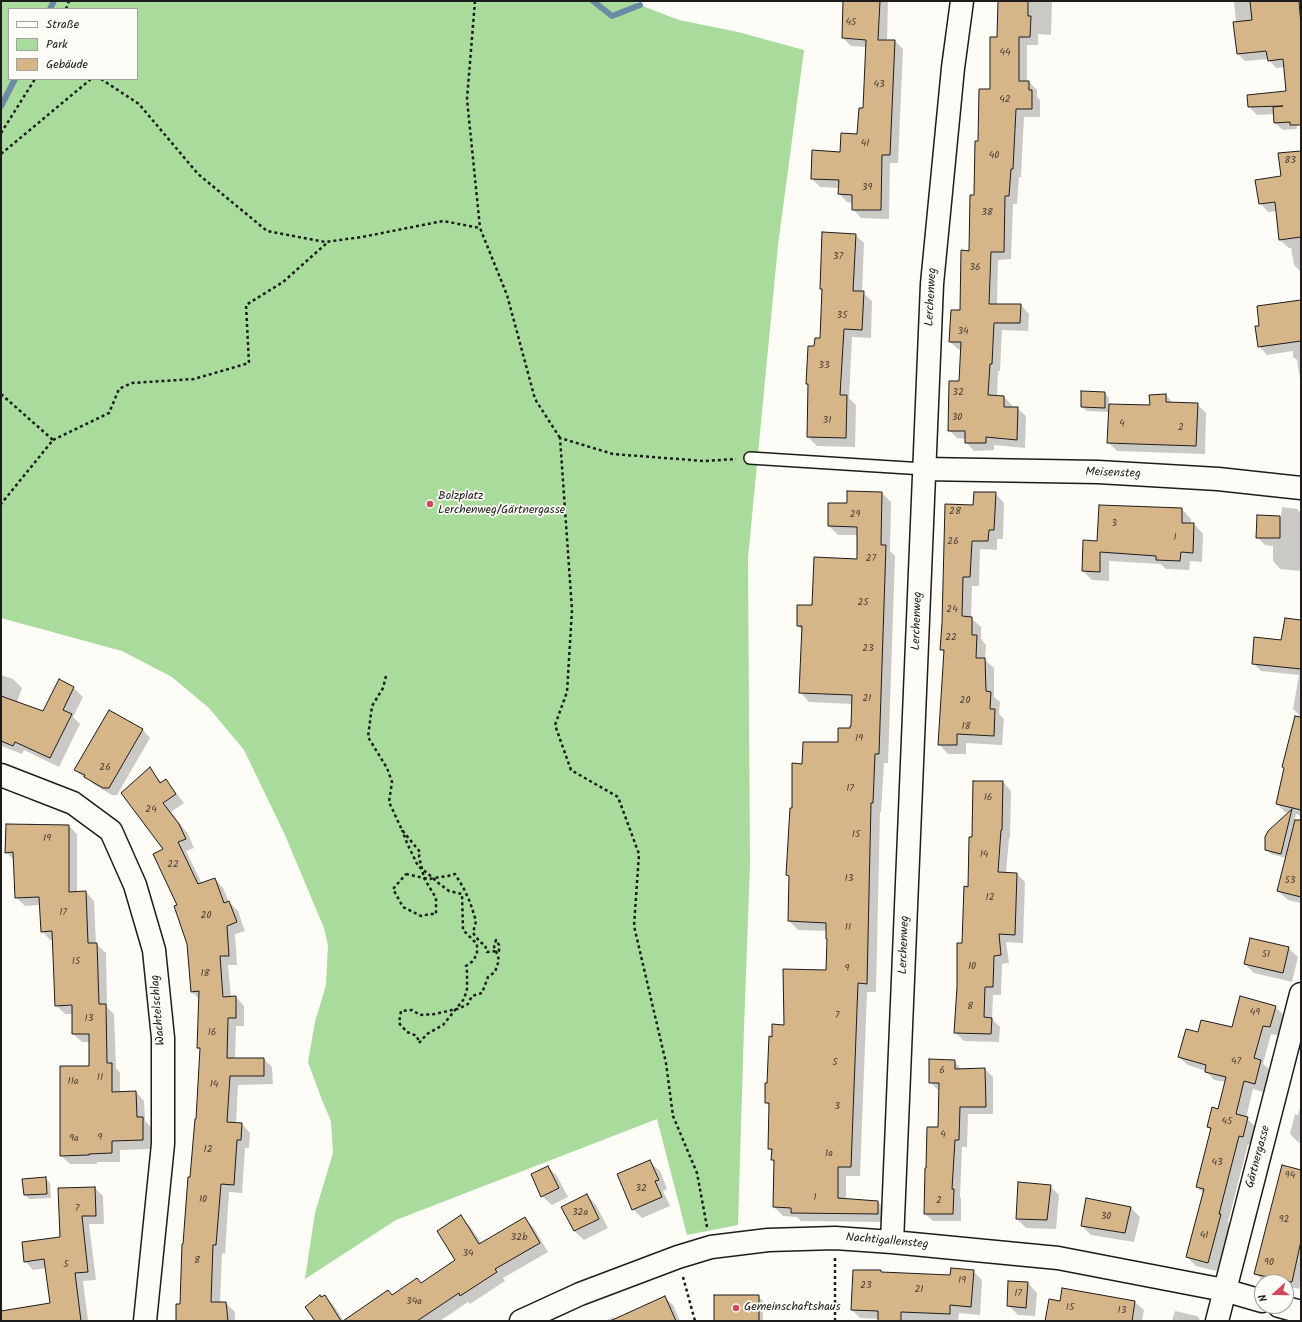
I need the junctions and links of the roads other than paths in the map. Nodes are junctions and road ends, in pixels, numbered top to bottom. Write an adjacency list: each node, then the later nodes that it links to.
1 (962, 1): 3 (street, Lerchenweg)
2 (750, 458): 3 (lane)
3 (924, 469): 4 (street, Meisensteg); 7 (street, Lerchenweg)
4 (1301, 488)
5 (1, 775): 10 (street, Wachtelschlag)
6 (1301, 994): 8 (street, Gärtnergasse)
7 (892, 1242): 8 (street, Nachtigallensteg); 11 (street, Nachtigallensteg)
8 (1224, 1290): 9 (street, Nachtigallensteg); 12 (street, Gärtnergasse)
9 (1254, 1299)
10 (145, 1321)
11 (521, 1321)
12 (1217, 1321)

